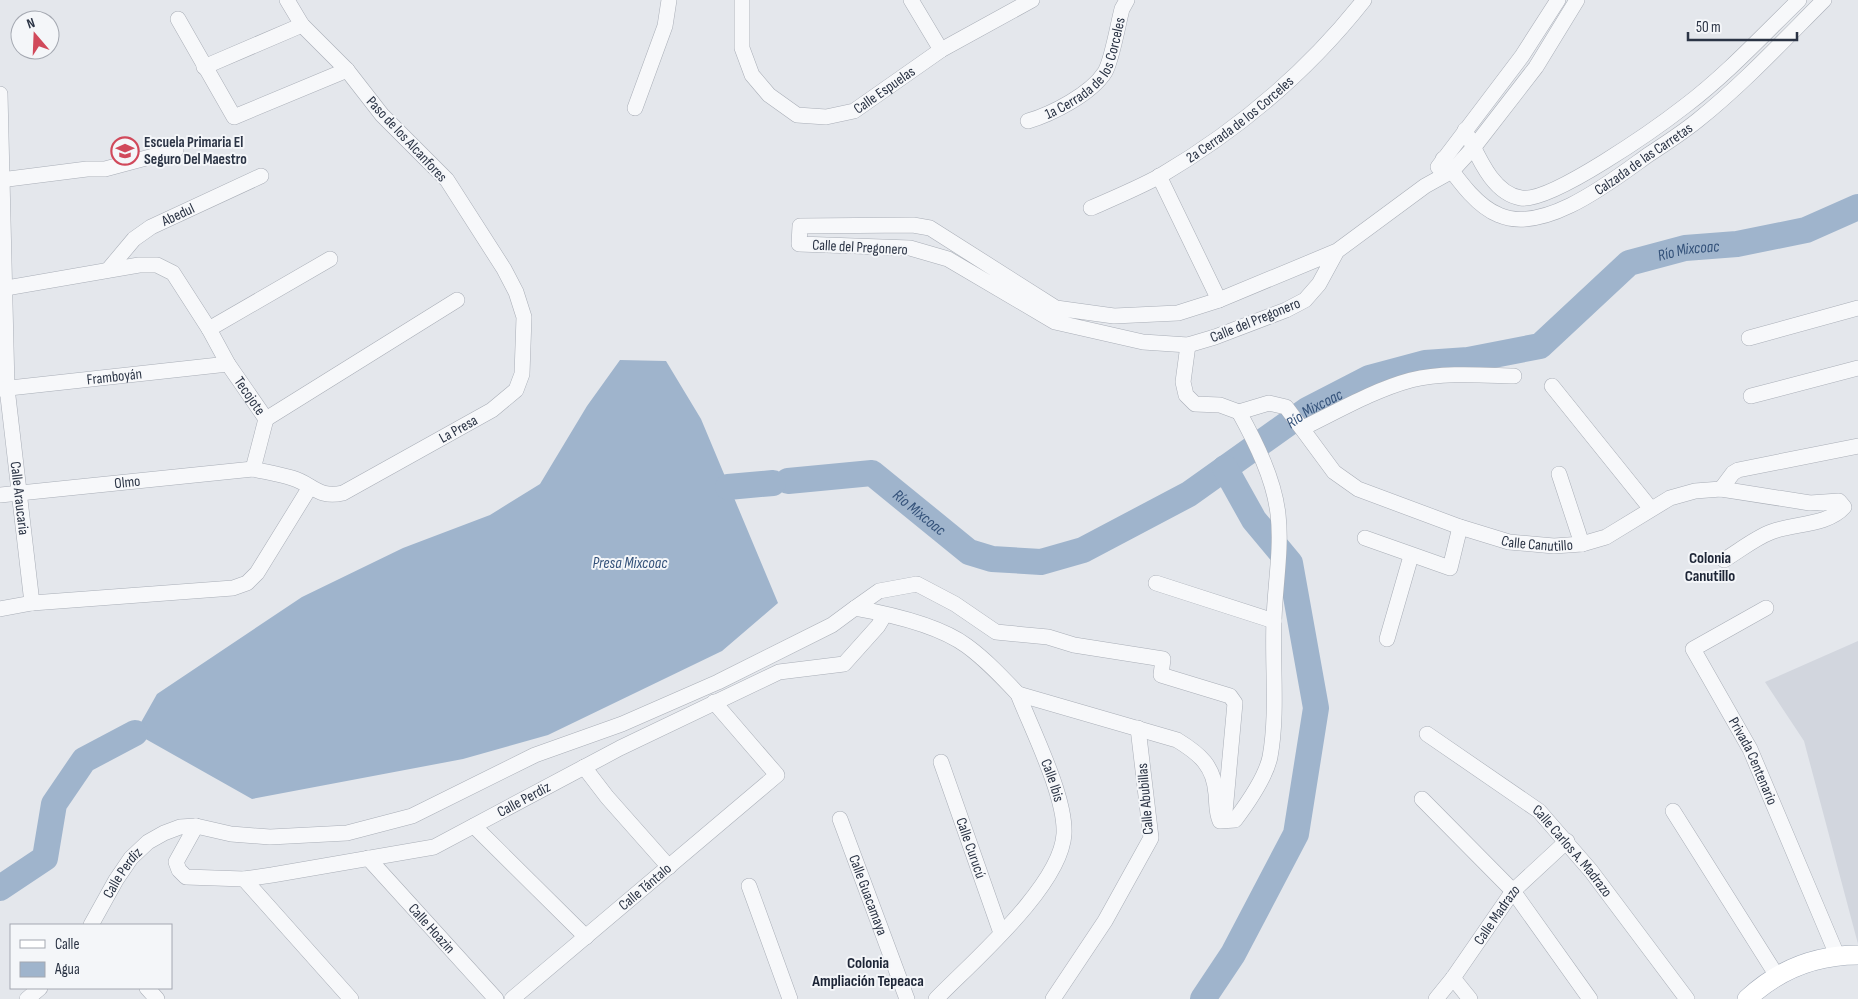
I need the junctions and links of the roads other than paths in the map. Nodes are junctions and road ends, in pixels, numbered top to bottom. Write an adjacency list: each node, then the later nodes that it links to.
1 (286, 0): 13 (street, Paso de los Alcanfores)
2 (669, 0): 18 (street)
3 (742, 0): 14 (street, Calle Espuelas)
4 (912, 0): 14 (street)
5 (1032, 0): 14 (street, Calle Espuelas)
6 (1127, 0): 19 (street, 1a Cerrada de los Corceles)
7 (1364, 0): 25 (street, 2a Cerrada de los Corceles)
8 (1558, 0): 20 (street, Calle del Pregonero)
9 (1577, 0): 21 (street, Calle del Pregonero)
10 (1799, 0): 21 (street, Calzada de las Carretas)
11 (1824, 0): 23 (street, Calzada de las Carretas)
12 (178, 19): 15 (street)
13 (302, 25): 15 (street); 16 (street, Paso de los Alcanfores)
14 (941, 50)
15 (204, 67): 16 (street)
16 (347, 70): 35 (street, Paso de los Alcanfores)
17 (0, 94): 26 (street, Calle Araucaria)
18 (635, 108)
19 (1028, 121)
20 (1465, 130): 21 (street, Calzada de las Carretas); 23 (street, Calle del Pregonero)
21 (1474, 147): 23 (street, Calle del Pregonero)
22 (176, 150): 26 (street)
23 (1448, 165): 28 (street, Calle del Pregonero)
24 (261, 176): 30 (street, Abedul)
25 (1159, 176): 27 (street, 2a Cerrada de los Corceles); 33 (street)
26 (1, 180): 31 (street, Calle Araucaria)
27 (1091, 208)
28 (1338, 251): 33 (street, Calle del Pregonero); 38 (street, Calle del Pregonero)
29 (330, 259): 36 (street)
30 (108, 270): 31 (street); 36 (street, Tecojote)
31 (2, 288): 43 (street, Calle Araucaria)
32 (457, 300): 46 (street)
33 (1218, 300): 38 (street, Calle del Pregonero)
34 (1858, 308): 37 (street)
35 (524, 317): 51 (street, La Presa)
36 (209, 329): 39 (street, Tecojote)
37 (1749, 338)
38 (1188, 344): 45 (street)
39 (228, 364): 43 (street, Framboyán); 46 (street, Tecojote)
40 (1858, 368): 44 (street)
41 (1514, 376): 47 (street)
42 (1552, 386): 55 (street)
43 (3, 389): 53 (street, Calle Araucaria)
44 (1751, 396)
45 (1240, 412): 47 (street, Calle Canutillo); 66 (street)
46 (266, 419): 49 (street, Tecojote)
47 (1303, 428): 56 (street, Calle Canutillo)
48 (1858, 446): 52 (street)
49 (253, 469): 51 (street); 53 (street, Olmo)
50 (1559, 474): 58 (street)
51 (310, 487): 62 (street)
52 (1721, 489): 55 (street, Calle Canutillo); 60 (street, Calle Canutillo)
53 (19, 492): 54 (street, Olmo); 62 (street, Calle Araucaria)
54 (0, 495)
55 (1651, 509): 58 (street, Calle Canutillo)
56 (1460, 527): 58 (street, Calle Canutillo); 59 (street)
57 (1365, 538): 59 (street)
58 (1582, 544)
59 (1411, 556): 67 (street)
60 (1724, 560)
61 (1156, 583): 66 (street)
62 (32, 603): 64 (street)
63 (1766, 608): 89 (street, Privada Centenario)
64 (0, 609)
65 (869, 612): 68 (street, Calle Ibis); 69 (street, Calle Perdiz); 77 (street); 78 (street, Calle Perdiz)
66 (1274, 621): 77 (street)
67 (1387, 639)
68 (1018, 694): 70 (street); 87 (street, Calle Ibis)
69 (714, 702): 73 (street, Calle Perdiz); 82 (street, Calle Tántalo)
70 (1138, 728): 77 (street); 103 (street, Calle Abubillas)
71 (1427, 734): 80 (street, Calle Carlos A. Madrazo)
72 (941, 762): 87 (street, Calle Curucú)
73 (584, 767): 79 (street, Calle Perdiz); 82 (street)
74 (1422, 799): 85 (street)
75 (1673, 811): 91 (street)
76 (840, 819): 101 (street, Calle Guacamaya)
77 (1224, 821)
78 (196, 826): 83 (street, Calle Perdiz); 86 (street, Calle Perdiz)
79 (474, 826): 81 (street, Calle Perdiz); 88 (street)
80 (1567, 841): 85 (street, Calle Madrazo); 107 (street, Calle Carlos A. Madrazo)
81 (368, 858): 83 (street, Calle Perdiz); 98 (street, Calle Hoazin)
82 (668, 867): 88 (street, Calle Tántalo)
83 (244, 878): 97 (street)
84 (749, 886): 100 (street)
85 (1513, 890): 92 (street, Calle Madrazo); 106 (street)
86 (92, 924)
87 (1001, 933): 102 (street, Calle Ibis)
88 (586, 937): 99 (street, Calle Tántalo)
89 (1837, 955): 90 (main road); 91 (main road)
90 (1858, 955)
91 (1777, 976): 108 (main road)
92 (1454, 978): 104 (street, Calle Madrazo); 105 (street)
93 (39, 989): 95 (street)
94 (148, 989): 96 (street)
95 (27, 999)
96 (157, 999)
97 (350, 999)
98 (496, 999)
99 (512, 999)
100 (790, 999)
101 (907, 999)
102 (936, 999)
103 (1053, 999)
104 (1436, 999)
105 (1470, 999)
106 (1590, 999)
107 (1687, 999)
108 (1746, 999)

